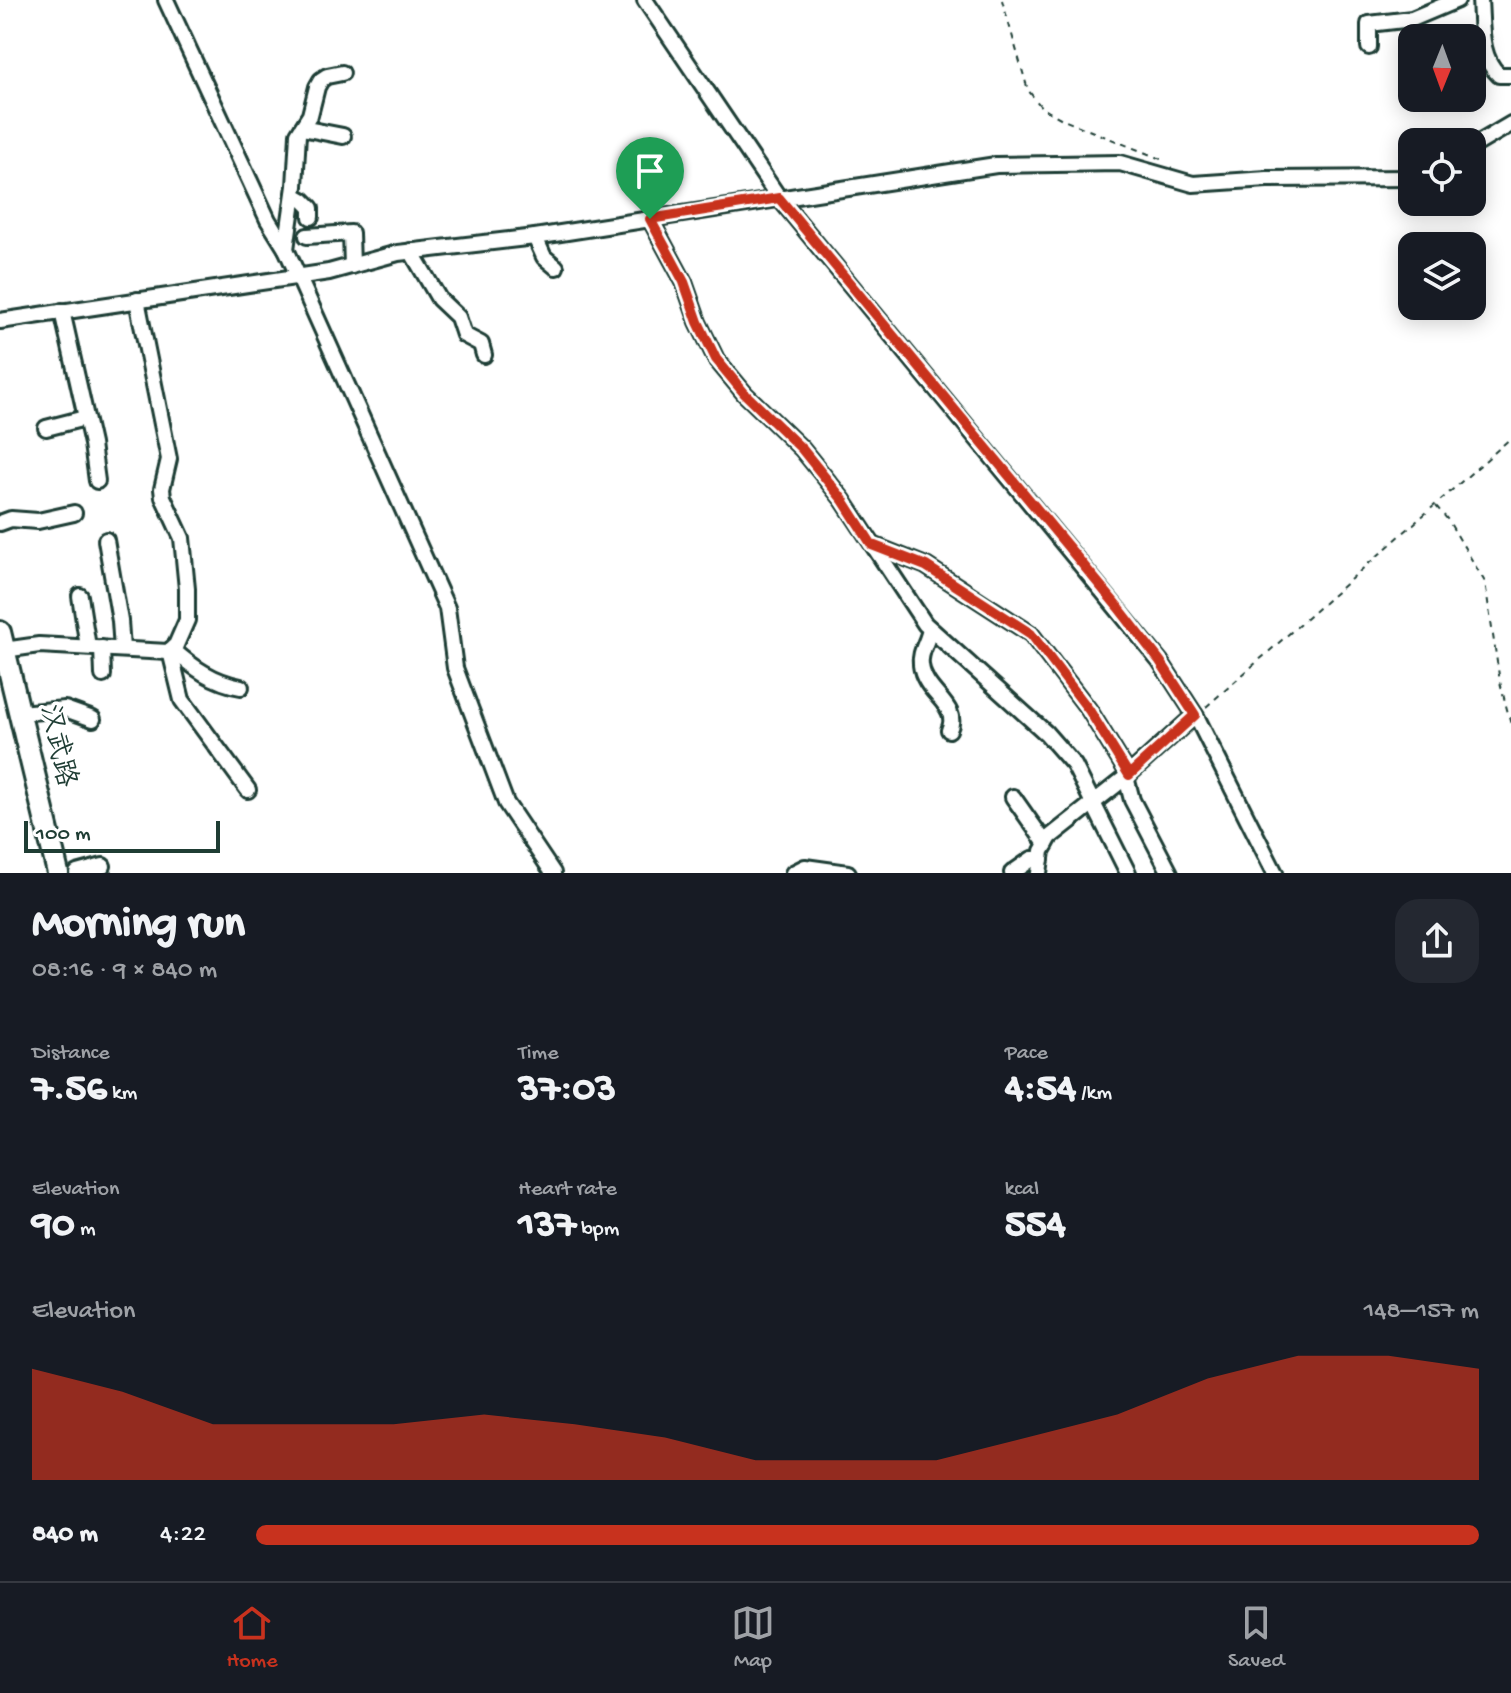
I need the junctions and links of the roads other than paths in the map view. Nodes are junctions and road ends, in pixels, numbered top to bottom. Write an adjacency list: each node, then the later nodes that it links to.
1 (166, 0): 19 (street)
2 (645, 0): 14 (street)
3 (1457, 0): 5 (street)
4 (1480, 0): 7 (street)
5 (1369, 47)
6 (342, 73): 9 (street)
7 (1511, 75)
8 (1511, 124): 11 (street)
9 (302, 128): 10 (street); 13 (street)
10 (343, 136)
11 (1486, 139)
12 (1398, 178): 14 (street)
13 (294, 195): 15 (street); 19 (street)
14 (779, 198): 16 (street); 44 (street)
15 (311, 217)
16 (650, 219): 18 (street); 34 (street)
17 (307, 236): 21 (street)
18 (535, 237): 20 (street); 22 (street)
19 (286, 249): 23 (street)
20 (411, 251): 21 (street); 27 (street)
21 (352, 266): 23 (street)
22 (556, 267)
23 (297, 276): 24 (street); 55 (street)
24 (137, 300): 25 (street); 40 (street)
25 (62, 311): 26 (street); 28 (street)
26 (0, 321)
27 (484, 355)
28 (85, 418): 29 (street); 30 (street)
29 (46, 428)
30 (97, 481)
31 (74, 513): 32 (street)
32 (0, 523)
33 (106, 540): 39 (street)
34 (872, 545): 36 (street); 47 (street)
35 (80, 596): 38 (street)
36 (930, 629): 46 (street); 50 (street)
37 (2, 641): 38 (street); 43 (main road, 汉武路)
38 (95, 648): 39 (street); 41 (street)
39 (122, 649): 40 (street)
40 (172, 650): 42 (street); 48 (street)
41 (103, 675)
42 (241, 687)
43 (19, 713): 45 (street); 53 (main road, 汉武路)
44 (1195, 715): 47 (street); 61 (street)
45 (93, 719)
46 (949, 730)
47 (1128, 776): 50 (street); 60 (street)
48 (248, 790)
49 (1013, 797): 51 (street)
50 (1094, 801): 51 (street); 59 (street)
51 (1042, 859): 58 (street)
52 (103, 866): 54 (street)
53 (58, 873)
54 (77, 873)
55 (553, 873)
56 (793, 873): 57 (street)
57 (848, 873)
58 (1012, 873)
59 (1128, 873)
60 (1170, 873)
61 (1275, 873)

